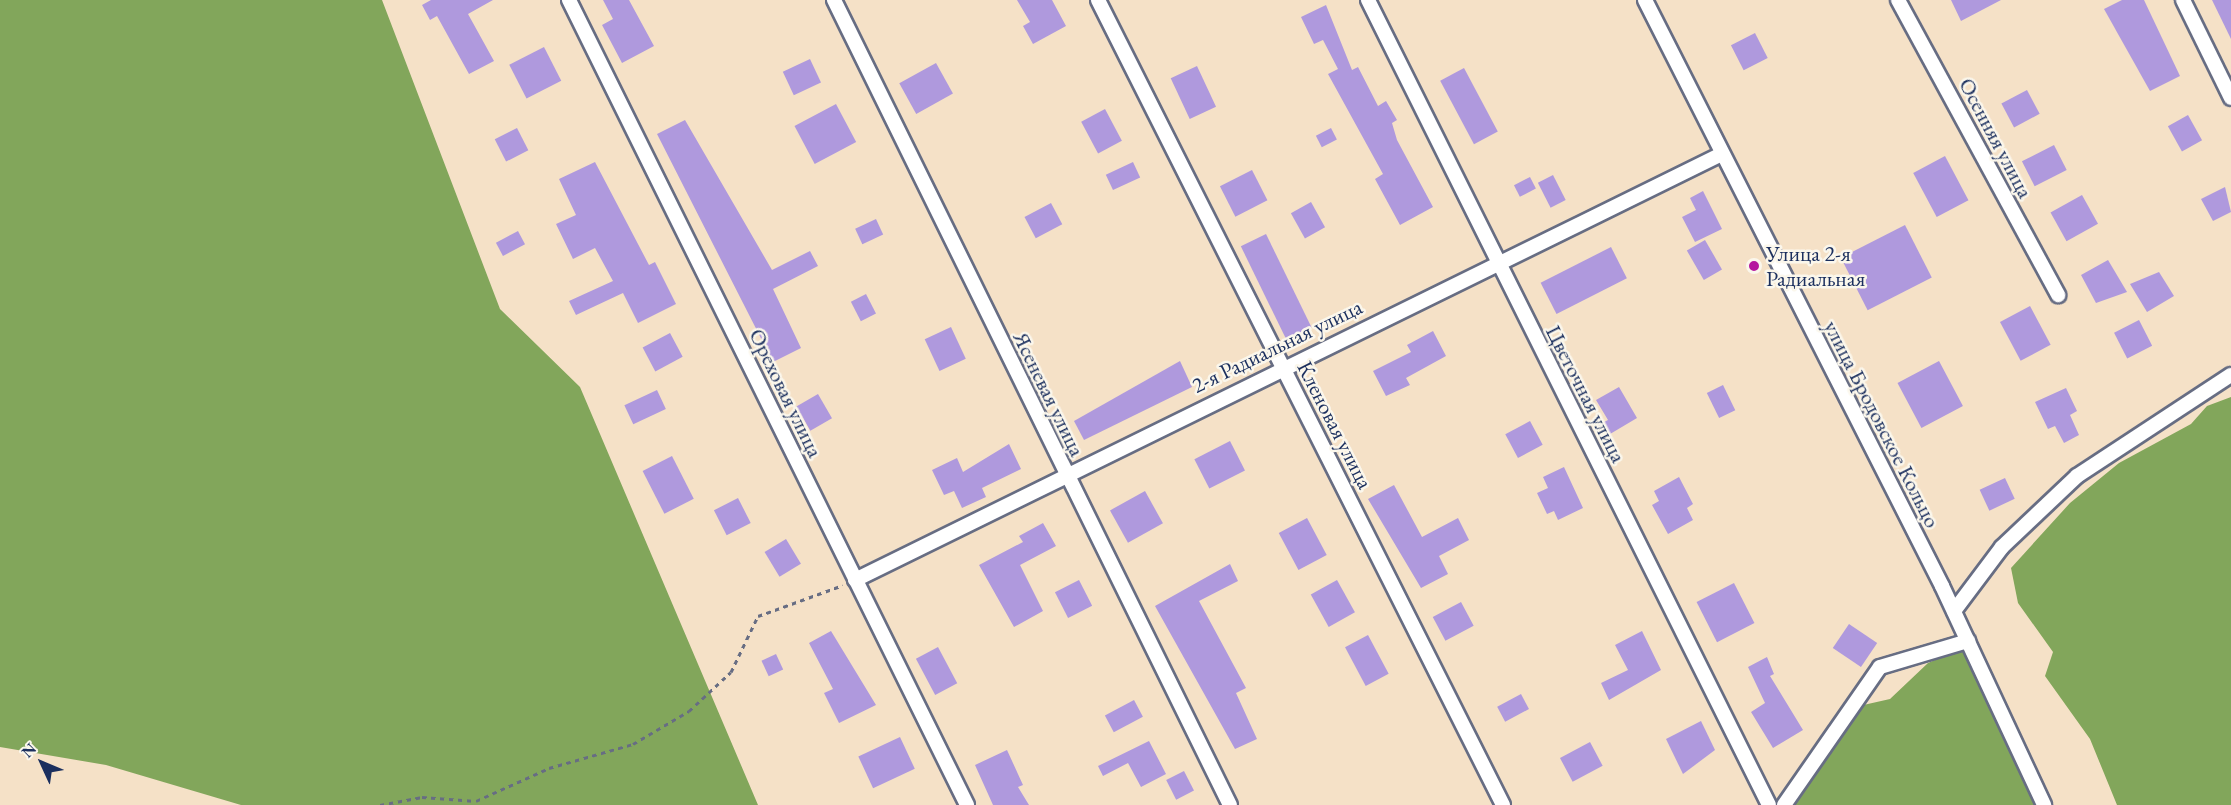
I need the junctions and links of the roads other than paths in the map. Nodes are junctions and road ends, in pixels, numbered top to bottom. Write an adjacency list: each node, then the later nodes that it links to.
1 (569, 0): 15 (street, Ореховая улица)
2 (834, 0): 14 (street, Ясеневая улица)
3 (1098, 0): 12 (street, Кленовая улица)
4 (1368, 0): 10 (street, Цветочная улица)
5 (1645, 0): 9 (street, улица Бродовское Кольцо)
6 (1898, 0): 11 (street, Осенняя улица)
7 (2183, 0): 8 (street)
8 (2231, 98)
9 (1720, 155): 10 (street, 2-я Радиальная улица); 16 (street, улица Бродовское Кольцо)
10 (1496, 261): 12 (street, 2-я Радиальная улица); 21 (street, Цветочная улица)
11 (2058, 295)
12 (1283, 367): 14 (street, 2-я Радиальная улица); 20 (street, Кленовая улица)
13 (2231, 375): 16 (street)
14 (1065, 474): 15 (street, 2-я Радиальная улица); 19 (street, Ясеневая улица)
15 (855, 580): 18 (street, Ореховая улица)
16 (1954, 611): 17 (street, улица Бродовское Кольцо)
17 (1968, 641): 22 (street); 23 (street, улица Бродовское Кольцо)
18 (967, 805)
19 (1230, 805)
20 (1503, 805)
21 (1769, 805)
22 (1784, 805)
23 (2044, 805)

